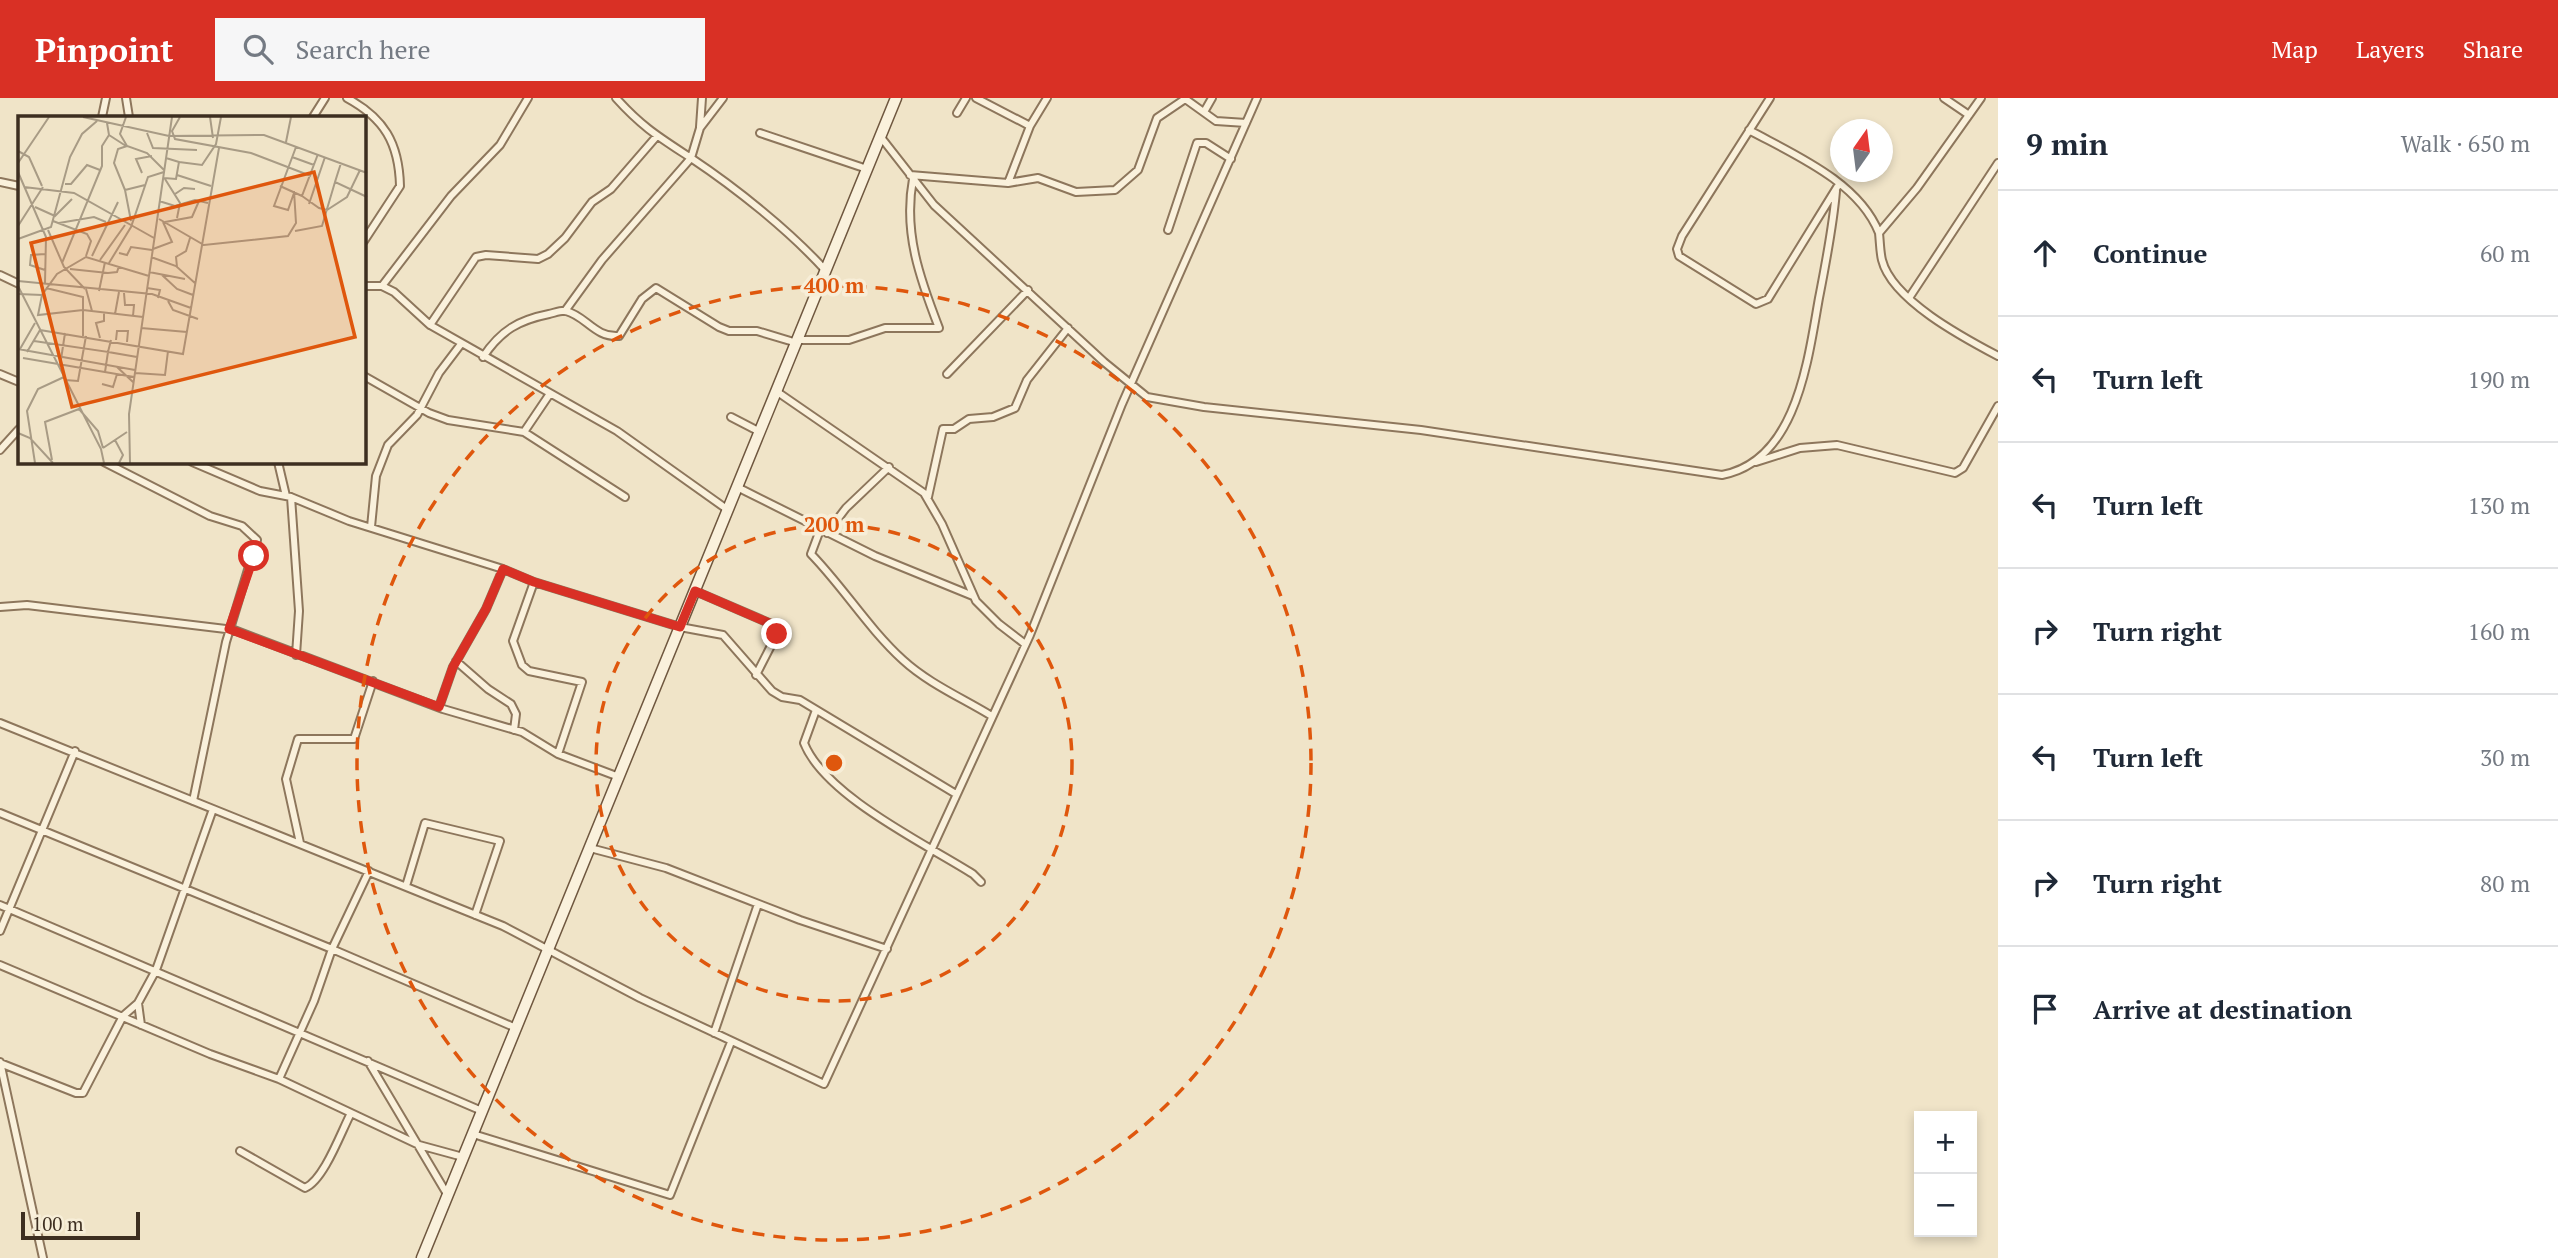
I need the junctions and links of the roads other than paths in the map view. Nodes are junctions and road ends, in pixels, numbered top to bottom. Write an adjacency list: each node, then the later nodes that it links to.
1 (106, 98): 22 (street)
2 (126, 98): 23 (street)
3 (325, 98): 24 (street)
4 (347, 98): 44 (street)
5 (528, 98): 49 (street)
6 (617, 98): 31 (street)
7 (702, 98): 27 (street)
8 (723, 98): 27 (street)
9 (896, 98): 30 (main road)
10 (966, 98): 20 (street)
11 (976, 98): 26 (street)
12 (1047, 98): 26 (street)
13 (1184, 98): 19 (street); 38 (street)
14 (1212, 98): 19 (street)
15 (1770, 98): 28 (street)
16 (1944, 98): 21 (street)
17 (1981, 98): 21 (street)
18 (1254, 99): 25 (street)
19 (1204, 112): 25 (street)
20 (957, 113)
21 (1969, 115): 43 (street)
22 (102, 116)
23 (129, 116)
24 (314, 116)
25 (1246, 123): 33 (street)
26 (1030, 126): 38 (street)
27 (700, 128): 32 (street)
28 (1749, 130): 39 (street); 41 (street)
29 (760, 133): 35 (street)
30 (880, 136): 35 (main road); 36 (street)
31 (656, 137): 32 (street); 53 (street)
32 (691, 158): 45 (street); 52 (street)
33 (1231, 159): 42 (street); 63 (street)
34 (1998, 163): 51 (street)
35 (867, 169): 45 (main road)
36 (911, 177): 38 (street); 50 (street); 55 (street)
37 (0, 182): 40 (street)
38 (1007, 183)
39 (1839, 184): 41 (street); 43 (street)
40 (18, 186)
41 (1836, 191): 73 (street)
42 (1168, 230)
43 (1879, 233): 51 (street)
44 (366, 238)
45 (826, 271): 55 (main road)
46 (0, 275): 47 (street)
47 (18, 284)
48 (366, 286): 49 (street)
49 (382, 286): 53 (street)
50 (1028, 290): 54 (street); 60 (street)
51 (1909, 298): 57 (street)
52 (565, 311): 55 (street); 58 (street)
53 (430, 325): 56 (street)
54 (1068, 328): 63 (street); 81 (street)
55 (797, 341): 64 (main road)
56 (461, 344): 58 (street); 67 (street)
57 (1998, 356)
58 (484, 357): 65 (street)
59 (0, 374): 62 (street)
60 (947, 374)
61 (366, 377): 67 (street)
62 (18, 382)
63 (1130, 384): 73 (street); 92 (street)
64 (776, 391): 71 (main road); 77 (street)
65 (549, 395): 70 (street); 82 (street)
66 (1998, 406): 73 (street)
67 (422, 408): 70 (street); 83 (street)
68 (731, 417): 71 (street)
69 (18, 430): 72 (street)
70 (524, 432): 80 (street)
71 (760, 432): 78 (main road)
72 (0, 450)
73 (1755, 463)
74 (108, 464): 91 (street)
75 (197, 464): 79 (street)
76 (279, 464): 79 (street)
77 (889, 467): 81 (street); 84 (street)
78 (737, 487): 82 (main road); 84 (street)
79 (289, 496): 83 (street); 93 (street)
80 (625, 497)
81 (928, 497): 88 (street)
82 (728, 510): 87 (main road)
83 (371, 527): 85 (street)
84 (824, 531): 88 (street); 99 (street)
85 (503, 569): 86 (street); 94 (street)
86 (534, 582): 90 (street); 103 (street)
87 (695, 591): 90 (main road); 95 (street)
88 (973, 596): 92 (street)
89 (0, 607): 91 (street)
90 (680, 627): 95 (street); 104 (main road)
91 (229, 629): 93 (street); 106 (street)
92 (1025, 644): 99 (street)
93 (296, 655): 96 (street)
94 (456, 661): 97 (street); 101 (street)
95 (756, 674): 98 (street)
96 (373, 681): 97 (street); 110 (street)
97 (439, 707): 101 (street)
98 (816, 710): 105 (street); 112 (street)
99 (990, 715): 105 (street)
100 (0, 723): 102 (street)
101 (514, 730): 103 (street)
102 (75, 751): 106 (street); 109 (street)
103 (558, 754): 104 (street)
104 (619, 777): 111 (main road)
105 (956, 794): 112 (street)
106 (193, 801): 107 (street)
107 (213, 809): 110 (street); 116 (street)
108 (0, 813): 109 (street)
109 (42, 831): 116 (street); 119 (street)
110 (300, 843): 113 (street)
111 (590, 848): 117 (street); 123 (main road)
112 (933, 850): 114 (street); 124 (street)
113 (369, 871): 115 (street); 122 (street)
114 (981, 882)
115 (406, 886): 120 (street); 120 (street)
116 (183, 889): 122 (street); 126 (street)
117 (758, 904): 124 (street); 132 (street)
118 (0, 905): 119 (street)
119 (9, 909): 121 (street); 126 (street)
120 (475, 915): 123 (street)
121 (0, 931)
122 (331, 949): 130 (street); 131 (street)
123 (548, 949): 130 (main road); 132 (street)
124 (887, 949): 133 (street)
125 (0, 965): 128 (street)
126 (156, 970): 127 (street); 131 (street)
127 (138, 1003): 128 (street); 129 (street)
128 (123, 1016): 129 (street); 135 (street)
129 (141, 1025): 136 (street)
130 (516, 1028): 137 (main road)
131 (301, 1032): 134 (street); 136 (street)
132 (714, 1033): 133 (street)
133 (731, 1042): 139 (street)
134 (368, 1061): 137 (street); 140 (street)
135 (0, 1062): 144 (street)
136 (279, 1079): 138 (street)
137 (482, 1111): 139 (main road)
138 (351, 1113): 140 (street); 141 (street)
139 (473, 1134): 142 (main road)
140 (419, 1144): 142 (street); 143 (street)
141 (240, 1151)
142 (463, 1157): 143 (main road)
143 (447, 1194): 145 (main road)
144 (43, 1258)
145 (422, 1258)

